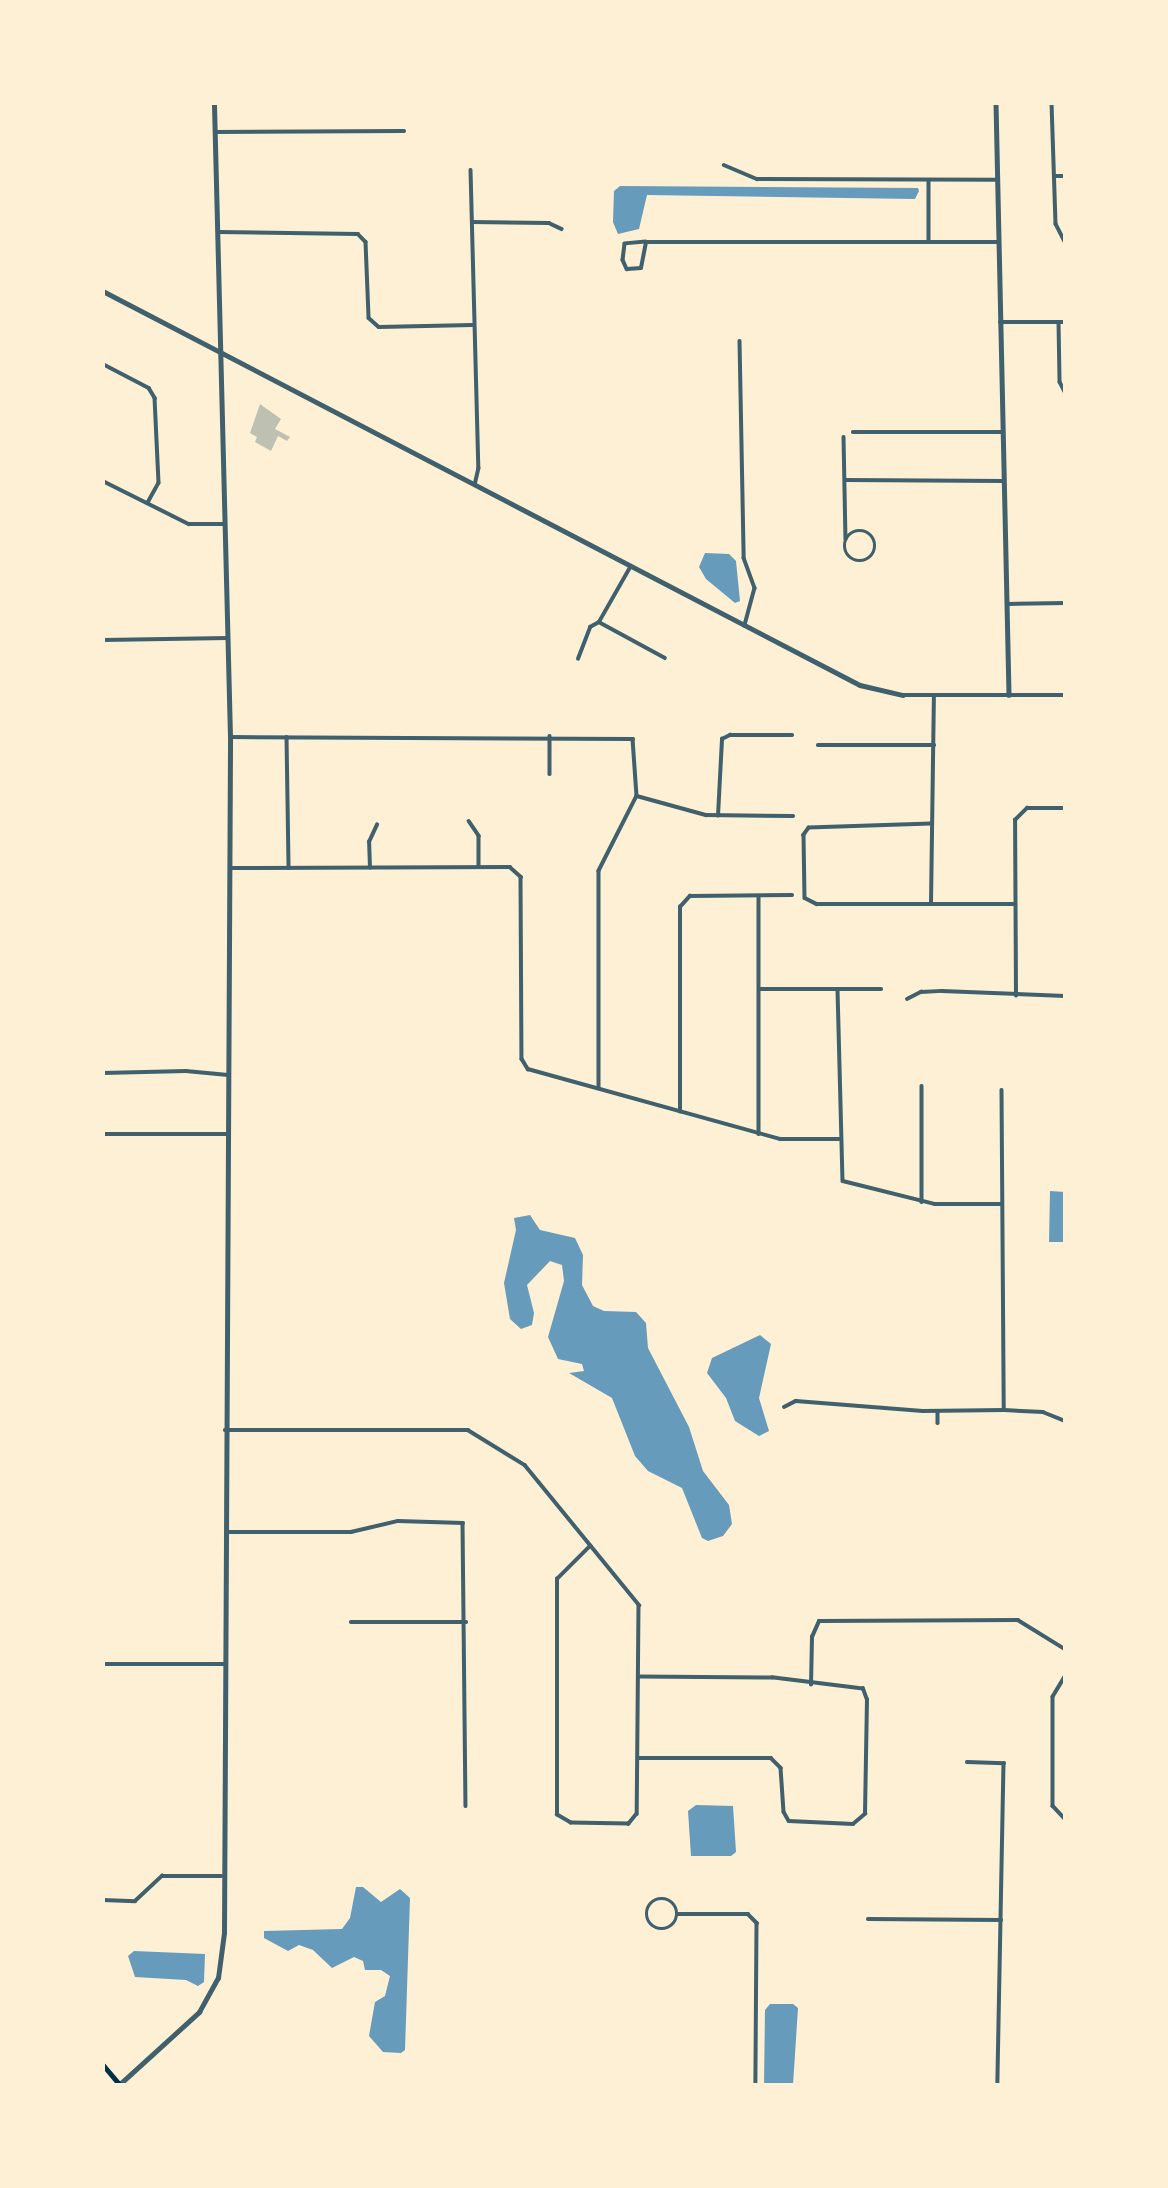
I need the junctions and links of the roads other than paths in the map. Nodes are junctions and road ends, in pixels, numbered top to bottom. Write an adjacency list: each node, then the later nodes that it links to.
1 (214, 103): 5 (street)
2 (996, 103): 11 (street)
3 (1052, 103): 8 (street)
4 (404, 131): 5 (street)
5 (215, 132): 14 (street)
6 (724, 165): 10 (street)
7 (471, 170): 12 (street)
8 (1055, 176): 9 (street); 18 (street)
9 (1065, 176)
10 (929, 180): 11 (street); 16 (street)
11 (997, 180): 17 (street)
12 (472, 222): 13 (street); 22 (street)
13 (562, 229)
14 (218, 232): 22 (street); 24 (street)
15 (646, 242): 15 (street); 16 (street)
16 (929, 242): 17 (street)
17 (999, 242): 20 (street)
18 (1065, 242)
19 (103, 291): 24 (street)
20 (1000, 322): 21 (street); 28 (street)
21 (1062, 322): 26 (street)
22 (472, 326): 33 (street)
23 (740, 341): 41 (street)
24 (220, 352): 33 (street); 35 (street)
25 (103, 365): 34 (street)
26 (1065, 392)
27 (853, 432): 28 (street)
28 (1003, 432): 32 (street)
29 (844, 438): 30 (street)
30 (845, 480): 32 (street); 36 (street)
31 (103, 481): 34 (street)
32 (1004, 481): 39 (street)
33 (475, 485): 37 (street)
34 (148, 503): 35 (street)
35 (225, 524): 42 (street)
36 (846, 539): 36 (street)
37 (631, 566): 40 (street); 41 (street)
38 (1065, 603): 39 (street)
39 (1008, 604): 46 (street)
40 (599, 622): 44 (street); 45 (street)
41 (745, 626): 48 (street)
42 (228, 638): 43 (street); 52 (street)
43 (103, 640)
44 (665, 657)
45 (578, 659)
46 (1009, 695): 47 (street); 48 (street)
47 (1065, 695)
48 (934, 696): 54 (street)
49 (793, 735): 58 (street)
50 (287, 736): 51 (street); 52 (street); 65 (street)
51 (551, 736): 55 (street); 56 (street)
52 (230, 737): 64 (street)
53 (818, 745): 54 (street)
54 (934, 745): 61 (street)
55 (551, 775)
56 (637, 796): 58 (street); 80 (street)
57 (1065, 808): 69 (street)
58 (718, 816): 59 (street)
59 (793, 816)
60 (469, 821): 63 (street)
61 (931, 824): 70 (street); 70 (street)
62 (377, 825): 66 (street)
63 (479, 867): 66 (street); 80 (street)
64 (230, 868): 65 (street); 78 (street)
65 (289, 868): 66 (street)
66 (370, 868)
67 (792, 895): 68 (street)
68 (759, 896): 71 (street); 82 (street)
69 (1015, 904): 70 (street); 74 (street)
70 (931, 905)
71 (760, 989): 73 (street); 85 (street)
72 (881, 989): 73 (street)
73 (838, 990): 86 (street)
74 (1016, 996): 75 (street); 76 (street)
75 (1065, 996)
76 (907, 999)
77 (103, 1073): 78 (street)
78 (228, 1075): 84 (street)
79 (922, 1086): 87 (street)
80 (599, 1088): 82 (street)
81 (1002, 1090): 88 (street)
82 (680, 1112): 85 (street)
83 (103, 1134): 84 (street)
84 (228, 1134): 94 (street)
85 (760, 1134): 86 (street)
86 (839, 1139): 87 (street)
87 (922, 1202): 88 (street)
88 (1002, 1203): 90 (street)
89 (784, 1407): 91 (street)
90 (1004, 1410): 91 (street); 92 (street)
91 (938, 1411): 93 (street)
92 (1065, 1420)
93 (938, 1423)
94 (225, 1430): 95 (street); 96 (street)
95 (224, 1532): 98 (street); 101 (street)
96 (590, 1546): 102 (street); 105 (street)
97 (351, 1622): 98 (street)
98 (466, 1622): 107 (street)
99 (1065, 1649): 104 (street)
100 (103, 1664): 101 (street)
101 (223, 1664): 109 (street)
102 (640, 1677): 104 (street); 105 (street)
103 (1065, 1677): 108 (street)
104 (811, 1685): 105 (street)
105 (639, 1758)
106 (967, 1762): 113 (street)
107 (466, 1806)
108 (1065, 1819)
109 (221, 1876): 110 (street); 115 (street)
110 (103, 1900)
111 (677, 1914): 111 (street); 116 (street)
112 (868, 1919): 113 (street)
113 (1001, 1920): 117 (street)
114 (103, 2064): 115 (main road)
115 (120, 2085)
116 (756, 2085)
117 (998, 2085)

